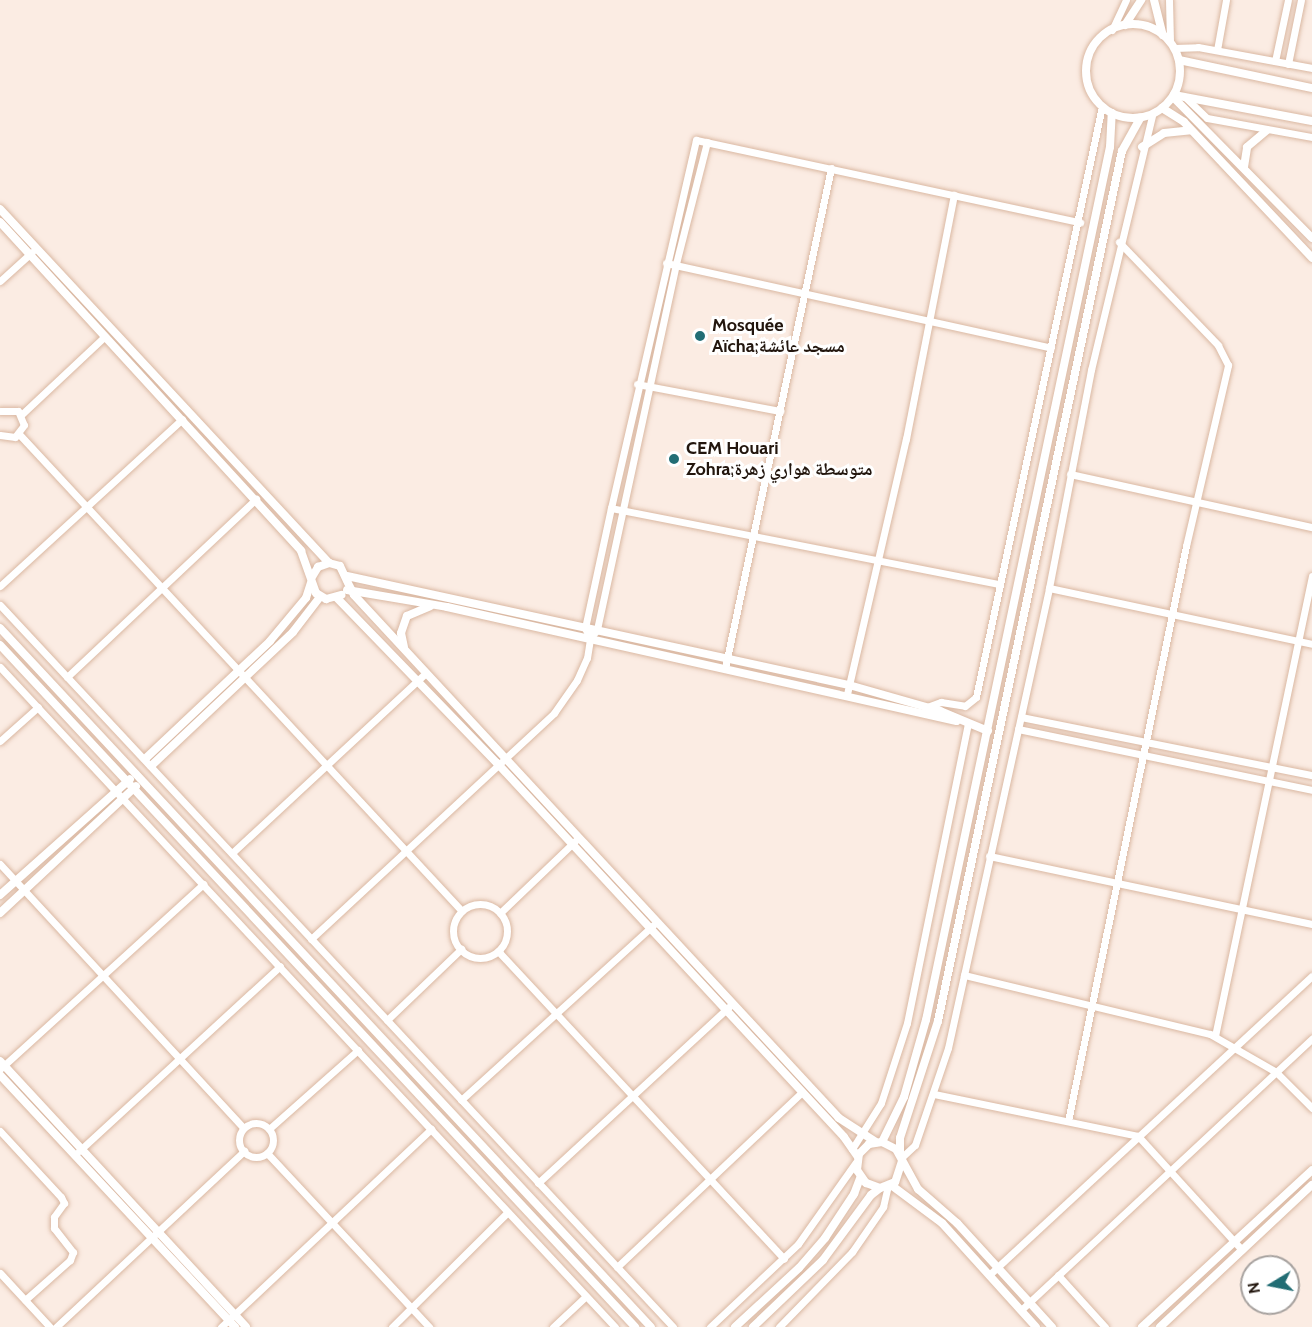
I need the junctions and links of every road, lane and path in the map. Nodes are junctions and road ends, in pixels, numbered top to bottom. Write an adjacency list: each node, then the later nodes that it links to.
1 (1126, 0): 9 (street)
2 (1141, 0): 8 (street)
3 (1154, 0): 10 (street)
4 (1169, 0): 10 (street)
5 (1226, 0): 11 (street)
6 (1288, 0): 13 (street)
7 (1301, 0): 14 (street)
8 (1125, 25): 9 (street); 10 (street)
9 (1112, 30): 19 (street)
10 (1169, 42): 11 (street); 12 (street)
11 (1217, 51): 13 (street)
12 (1179, 60): 16 (street); 17 (street)
13 (1275, 61): 14 (street)
14 (1288, 64): 15 (street)
15 (1312, 68)
16 (1312, 88)
17 (1173, 96): 18 (street); 20 (street); 30 (street)
18 (1185, 97): 24 (street); 26 (street)
19 (1102, 106): 21 (street); 35 (street)
20 (1162, 108): 22 (street); 25 (street)
21 (1112, 113): 23 (street); 97 (street)
22 (1152, 115): 23 (street); 29 (street)
23 (1140, 118): 167 (street)
24 (1312, 121)
25 (1191, 130): 29 (street); 39 (street)
26 (1268, 130): 27 (street); 30 (street)
27 (1312, 137)
28 (707, 142): 31 (street); 40 (street); 41 (street)
29 (1142, 147): 37 (street)
30 (1244, 167): 36 (street)
31 (831, 168): 32 (street); 43 (street)
32 (954, 195): 35 (street); 44 (street)
33 (0, 209): 38 (street)
34 (0, 222): 38 (street)
35 (1080, 222): 46 (street)
36 (1312, 238)
37 (1119, 242): 55 (street); 57 (street)
38 (33, 251): 42 (street); 45 (street); 64 (street)
39 (1312, 258)
40 (666, 263): 41 (street); 47 (street)
41 (676, 264): 43 (street); 48 (street)
42 (0, 280)
43 (804, 296): 44 (street); 50 (street)
44 (929, 322): 46 (street); 63 (street)
45 (105, 336): 51 (street); 52 (street)
46 (1051, 348): 67 (street)
47 (637, 384): 48 (street); 59 (street)
48 (651, 386): 50 (street); 60 (street)
49 (0, 411): 51 (street)
50 (780, 411): 62 (street)
51 (21, 415): 53 (street)
52 (182, 419): 56 (street); 58 (street)
53 (19, 434): 54 (street); 58 (street)
54 (0, 435)
55 (1070, 474): 57 (street); 71 (street)
56 (256, 500): 66 (street); 70 (street)
57 (1197, 503): 61 (street); 76 (street)
58 (85, 505): 69 (street); 70 (street)
59 (611, 508): 60 (street); 78 (street)
60 (625, 511): 62 (street); 79 (street)
61 (1312, 527)
62 (752, 536): 63 (street); 85 (street)
63 (877, 561): 67 (street); 91 (street)
64 (329, 563): 66 (street); 68 (street)
65 (1312, 576): 81 (street)
66 (312, 580): 72 (street); 88 (street)
67 (1000, 584): 93 (street)
68 (348, 585): 73 (street); 75 (street); 78 (street); 84 (street)
69 (0, 586)
70 (162, 588): 88 (street); 89 (street)
71 (1049, 588): 76 (street); 94 (street)
72 (321, 597): 73 (street); 88 (street)
73 (337, 598): 90 (street)
74 (0, 605): 89 (street)
75 (447, 607): 80 (street); 84 (street)
76 (1173, 614): 81 (street); 99 (street)
77 (0, 628): 106 (street)
78 (585, 628): 79 (street); 80 (street)
79 (597, 630): 80 (street); 85 (street)
80 (590, 638): 85 (street); 101 (street)
81 (1298, 641): 82 (street); 104 (street)
82 (1312, 644)
83 (0, 645): 107 (street)
84 (407, 652): 87 (street)
85 (726, 663): 91 (street)
86 (0, 667): 92 (street)
87 (426, 672): 90 (street); 101 (street)
88 (243, 674): 102 (street); 103 (street)
89 (67, 677): 102 (street)
90 (419, 679): 101 (street); 103 (street)
91 (848, 690): 93 (street); 95 (street)
92 (38, 707): 98 (street); 110 (street)
93 (927, 707): 95 (street)
94 (1021, 717): 96 (street); 99 (street)
95 (968, 724): 97 (street); 160 (street)
96 (1018, 729): 100 (street); 116 (street)
97 (988, 731): 162 (street)
98 (0, 741)
99 (1147, 742): 100 (street); 104 (street)
100 (1145, 755): 108 (street); 119 (street)
101 (501, 760): 113 (street); 114 (street)
102 (148, 763): 115 (street)
103 (328, 766): 114 (street); 115 (street)
104 (1272, 767): 105 (street); 108 (street)
105 (1312, 775)
106 (140, 778): 107 (street); 109 (street); 202 (street)
107 (126, 780): 109 (street); 110 (street)
108 (1269, 781): 111 (street); 123 (street)
109 (135, 789): 112 (street); 201 (street)
110 (115, 790): 112 (street); 118 (street)
111 (1312, 790)
112 (124, 799): 120 (street); 121 (street)
113 (575, 840): 126 (street); 127 (street); 129 (street)
114 (404, 849): 124 (street); 130 (street)
115 (232, 853): 130 (street)
116 (988, 856): 119 (street); 135 (street)
117 (0, 864): 118 (street)
118 (15, 880): 121 (street); 122 (street)
119 (1117, 883): 123 (street); 138 (street)
120 (203, 884): 133 (street); 134 (street)
121 (24, 890): 125 (street); 134 (street)
122 (0, 894)
123 (1242, 910): 128 (street); 142 (street)
124 (462, 912): 126 (street); 131 (street)
125 (0, 913)
126 (500, 913): 132 (street)
127 (657, 921): 129 (street); 137 (street)
128 (1312, 924)
129 (650, 928): 139 (street); 140 (street)
130 (311, 939): 141 (street)
131 (461, 950): 132 (street); 141 (street)
132 (498, 951): 140 (street)
133 (280, 966): 145 (street); 146 (street)
134 (102, 974): 146 (street); 147 (street)
135 (964, 975): 138 (street); 151 (street)
136 (1312, 975): 144 (street)
137 (733, 1003): 139 (street); 160 (street)
138 (1094, 1005): 142 (street); 155 (street)
139 (726, 1010): 150 (street); 152 (street)
140 (556, 1014): 152 (street); 153 (street)
141 (387, 1020): 153 (street)
142 (1215, 1036): 144 (street)
143 (1312, 1039): 148 (street)
144 (1236, 1046): 148 (street); 161 (street)
145 (358, 1050): 157 (street); 158 (street)
146 (180, 1060): 156 (street); 165 (street)
147 (1, 1065): 165 (street)
148 (1276, 1072): 154 (street); 170 (street)
149 (0, 1075): 165 (street)
150 (802, 1092): 163 (street); 171 (street)
151 (934, 1094): 155 (street); 167 (street)
152 (633, 1096): 171 (street); 173 (street)
153 (461, 1100): 173 (street)
154 (1312, 1108)
155 (1068, 1121): 161 (street)
156 (244, 1128): 157 (street); 164 (street)
157 (268, 1129): 166 (street)
158 (431, 1129): 176 (street); 177 (street)
159 (0, 1131): 188 (street)
160 (862, 1136): 162 (street); 163 (street)
161 (1138, 1136): 170 (street); 183 (street)
162 (879, 1142): 167 (street); 168 (street)
163 (852, 1149): 168 (street)
164 (244, 1151): 166 (street); 178 (street)
165 (78, 1152): 178 (street)
166 (267, 1153): 177 (street)
167 (901, 1158): 175 (street); 183 (street)
168 (857, 1160): 172 (street); 181 (street)
169 (1312, 1170): 179 (street)
170 (1170, 1171): 179 (street); 186 (street)
171 (710, 1178): 181 (street); 182 (street)
172 (860, 1178): 175 (street); 205 (street)
173 (538, 1183): 182 (street)
174 (1312, 1185): 180 (street)
175 (886, 1186): 185 (street); 206 (street); 207 (street)
176 (508, 1212): 187 (street); 190 (street)
177 (332, 1223): 190 (street); 192 (street)
178 (154, 1233): 192 (street); 194 (street)
179 (1234, 1241): 180 (street); 211 (street)
180 (1242, 1250): 212 (street)
181 (784, 1259): 204 (street)
182 (616, 1267): 203 (street)
183 (997, 1267): 185 (street); 189 (street)
184 (0, 1273): 188 (street)
185 (988, 1275): 191 (street)
186 (1058, 1275): 189 (street); 210 (street)
187 (586, 1296): 199 (street); 200 (street)
188 (25, 1300): 193 (street)
189 (1029, 1302): 191 (street); 209 (street)
190 (412, 1309): 197 (street); 198 (street)
191 (1021, 1310): 208 (street)
192 (233, 1320): 195 (street); 196 (street)
193 (50, 1327)
194 (56, 1327)
195 (221, 1327)
196 (246, 1327)
197 (392, 1327)
198 (429, 1327)
199 (554, 1327)
200 (615, 1327)
201 (634, 1327)
202 (651, 1327)
203 (673, 1327)
204 (710, 1327)
205 (735, 1327)
206 (753, 1327)
207 (778, 1327)
208 (1036, 1327)
209 (1052, 1327)
210 (1105, 1327)
211 (1142, 1327)
212 (1160, 1327)

